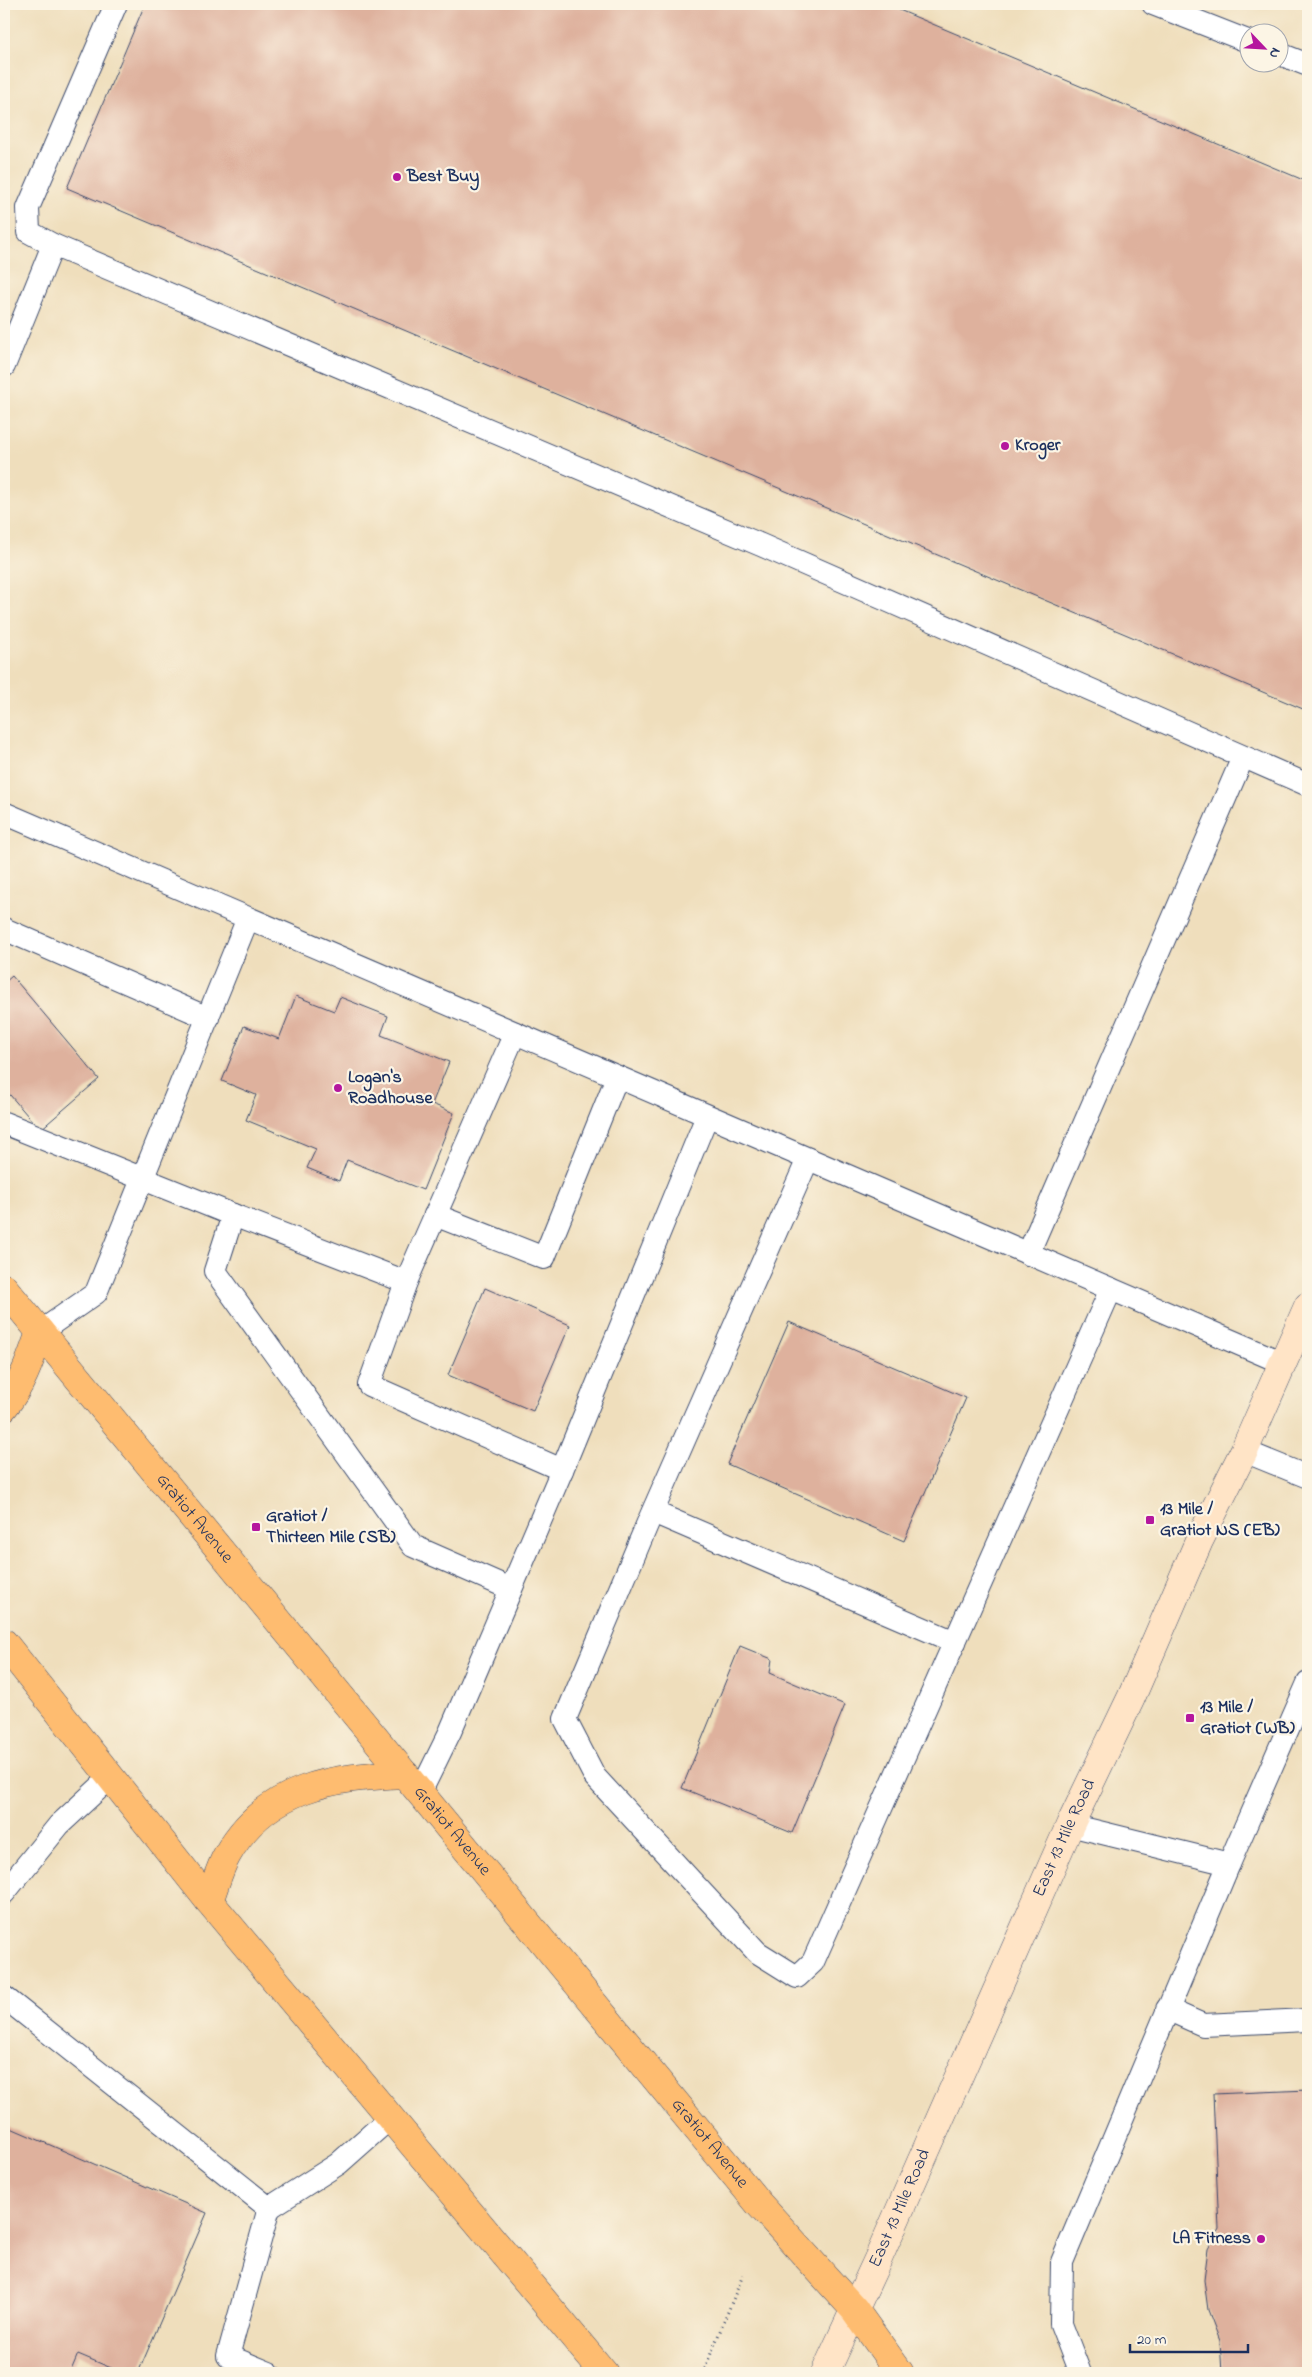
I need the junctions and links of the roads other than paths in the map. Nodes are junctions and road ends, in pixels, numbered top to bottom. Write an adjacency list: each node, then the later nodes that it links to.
1 (116, 4): 6 (lane)
2 (1153, 4): 3 (lane)
3 (1240, 38)
4 (1290, 58): 5 (lane)
5 (1308, 65)
6 (53, 245): 7 (lane); 8 (lane)
7 (4, 366)
8 (1243, 757): 9 (lane); 22 (lane)
9 (1308, 785)
10 (4, 813): 11 (lane)
11 (248, 918): 13 (lane); 14 (lane)
12 (4, 929): 13 (lane)
13 (208, 1018): 19 (lane)
14 (515, 1033): 15 (lane); 21 (lane)
15 (617, 1077): 16 (lane); 21 (lane)
16 (708, 1116): 18 (lane); 31 (lane)
17 (4, 1123): 19 (lane)
18 (808, 1159): 22 (lane); 33 (lane)
19 (143, 1178): 20 (lane); 27 (lane)
20 (233, 1215): 23 (lane); 34 (lane)
21 (436, 1215): 23 (lane)
22 (1028, 1254): 25 (lane)
23 (406, 1282): 31 (lane)
24 (4, 1288): 27 (main road, Gratiot Avenue)
25 (1111, 1289): 28 (lane); 35 (lane)
26 (1308, 1306): 28 (main road, East 13 Mile Road)
27 (40, 1332): 29 (main road); 39 (main road, Gratiot Avenue)
28 (1282, 1363): 30 (main road, East 13 Mile Road)
29 (4, 1407)
30 (1244, 1451): 32 (lane); 40 (main road, East 13 Mile Road)
31 (562, 1470): 34 (lane)
32 (1308, 1477)
33 (653, 1512): 35 (lane); 35 (lane)
34 (511, 1589): 39 (lane)
35 (956, 1642)
36 (4, 1643): 38 (main road)
37 (1308, 1683): 41 (lane)
38 (111, 1777): 42 (lane); 43 (main road)
39 (412, 1784): 43 (main road); 49 (main road, Gratiot Avenue)
40 (1070, 1825): 41 (lane); 49 (main road, East 13 Mile Road)
41 (1229, 1864): 45 (lane)
42 (4, 1893)
43 (209, 1901): 47 (main road)
44 (7, 2007): 48 (lane)
45 (1167, 2009): 46 (lane); 55 (lane)
46 (1308, 2020)
47 (390, 2118): 48 (lane); 52 (main road)
48 (269, 2208): 50 (lane)
49 (854, 2309): 53 (main road, East 13 Mile Road); 54 (main road, Gratiot Avenue)
50 (225, 2364): 51 (lane)
51 (269, 2373)
52 (604, 2373)
53 (825, 2373)
54 (900, 2373)
55 (1080, 2373)

